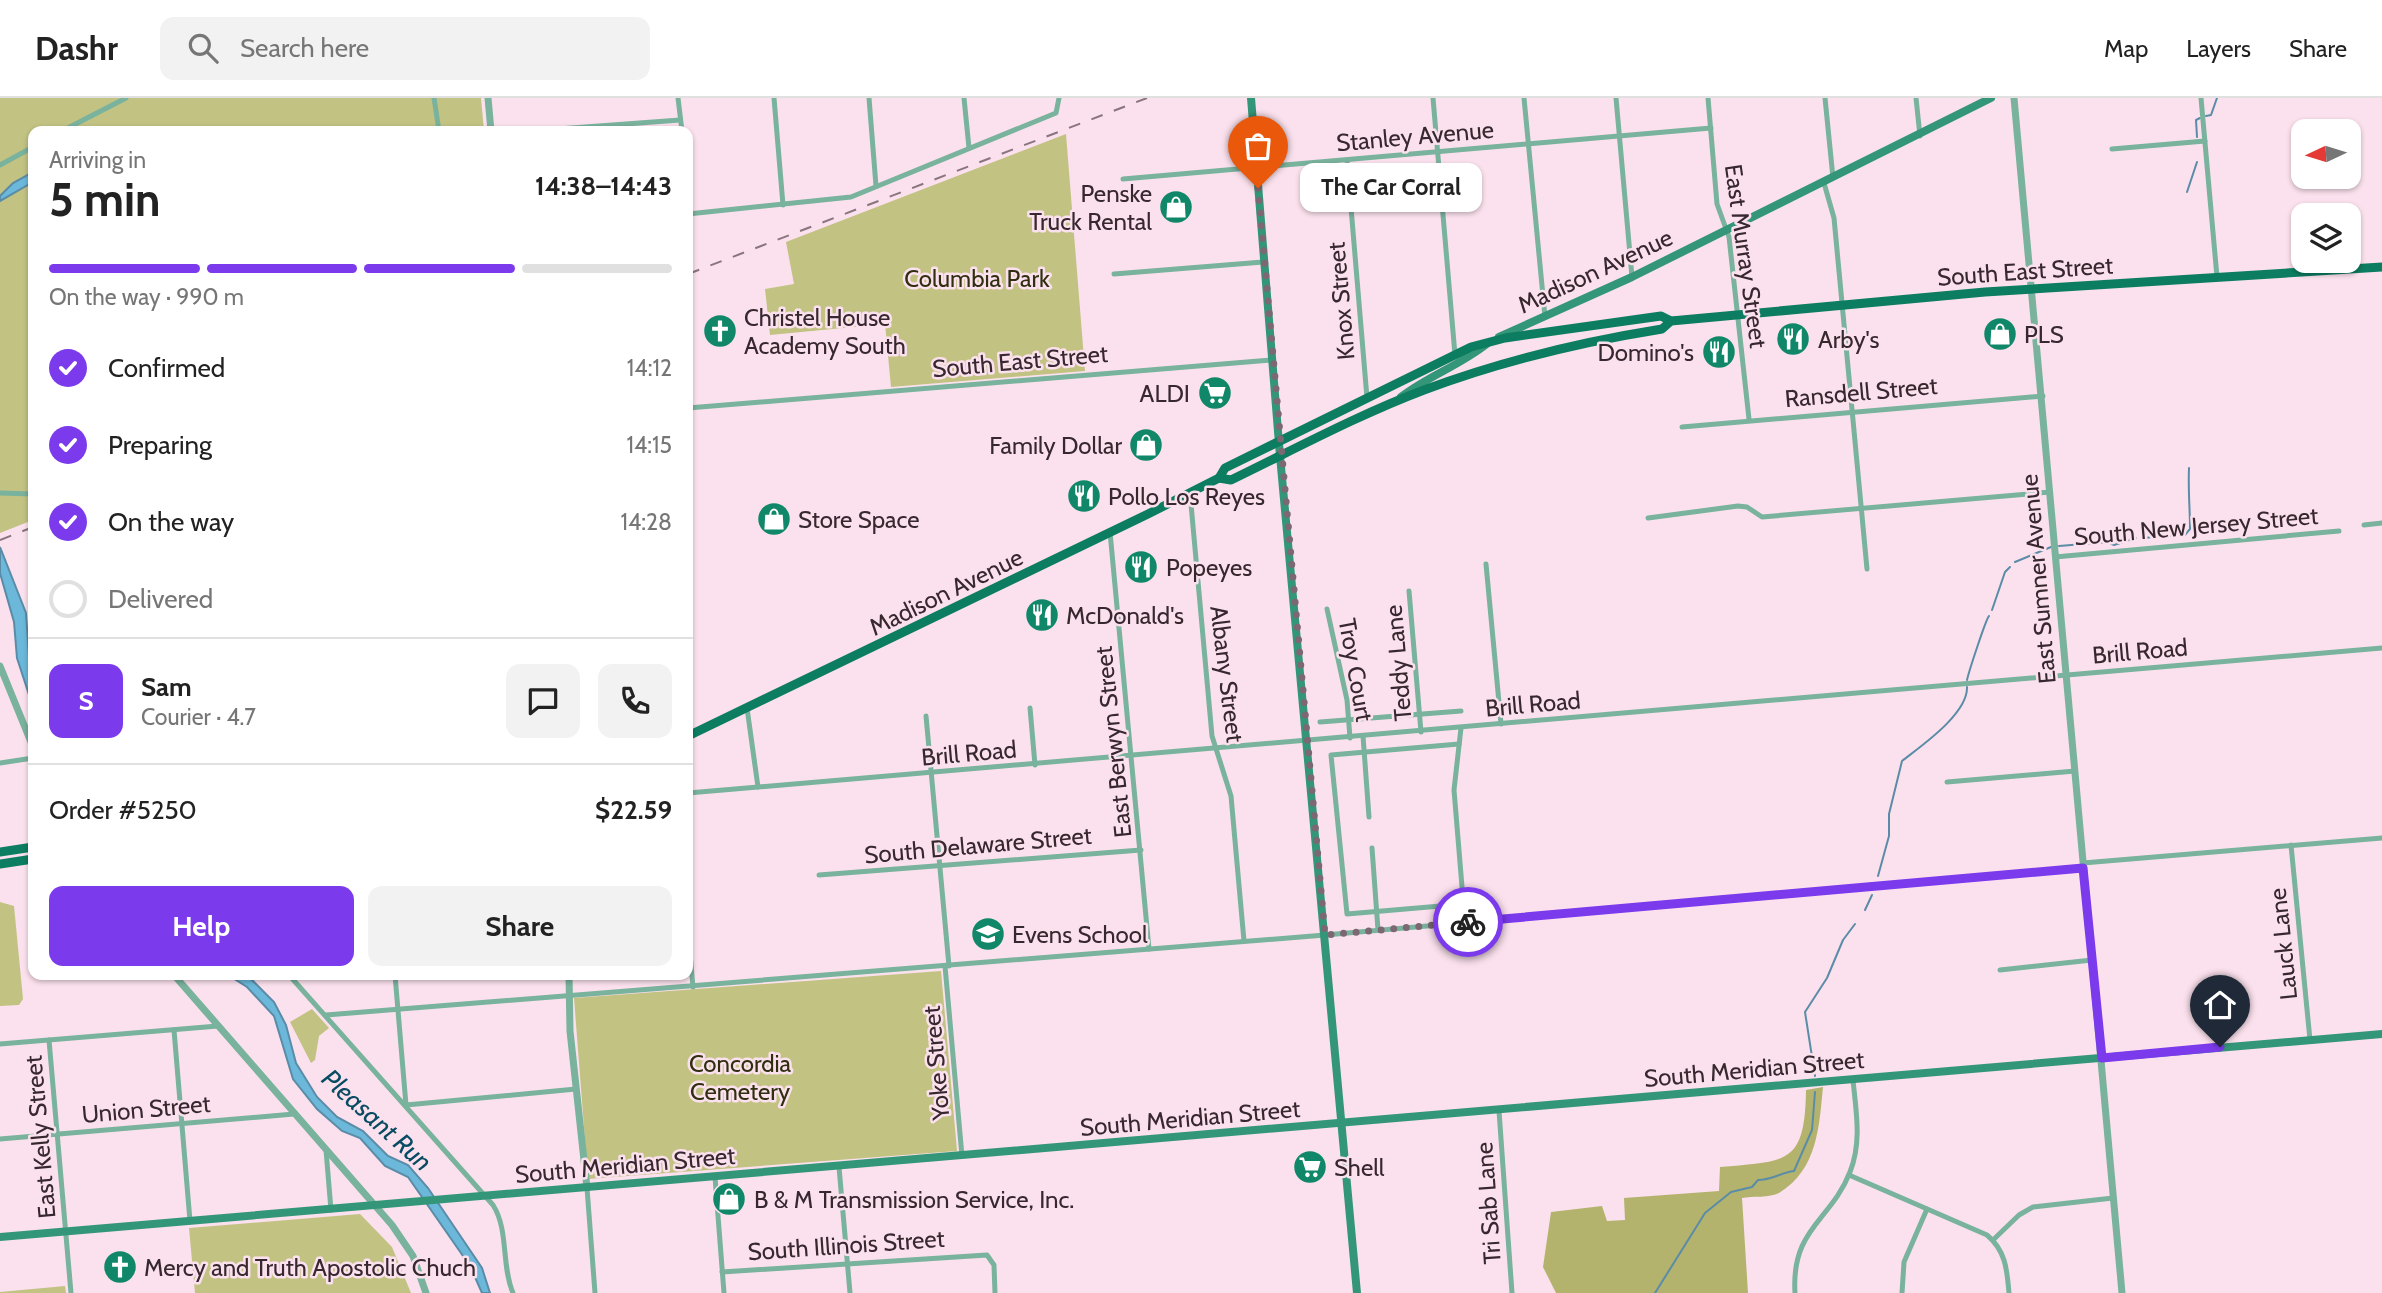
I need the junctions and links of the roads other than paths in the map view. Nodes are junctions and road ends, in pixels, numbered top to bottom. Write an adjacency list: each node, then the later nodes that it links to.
1 (126, 98): 20 (street)
2 (434, 98): 21 (street)
3 (488, 98): 22 (street)
4 (678, 98): 19 (street)
5 (774, 98): 41 (street)
6 (869, 98): 40 (street)
7 (964, 98): 30 (street)
8 (1059, 98): 30 (street)
9 (1251, 98): 36 (main road)
10 (1433, 98): 33 (street)
11 (1524, 98): 29 (street)
12 (1616, 98): 27 (street)
13 (1708, 98): 25 (street, East Murray Street)
14 (1825, 98): 37 (street)
15 (1916, 98): 26 (street)
16 (1992, 98): 26 (main road, Madison Avenue)
17 (2014, 98): 49 (street, East Sumner Avenue)
18 (2201, 98): 28 (street)
19 (680, 120): 23 (street); 24 (street)
20 (72, 126)
21 (438, 126)
22 (491, 126)
23 (599, 126)
24 (681, 126)
25 (1711, 128): 27 (street, Stanley Avenue); 43 (street, East Murray Street)
26 (1920, 135): 37 (main road, Madison Avenue)
27 (1619, 137): 29 (street, Stanley Avenue); 47 (street)
28 (2205, 141): 31 (street); 48 (street)
29 (1528, 145): 33 (street, Stanley Avenue); 52 (street)
30 (969, 148): 40 (street)
31 (2112, 149)
32 (28, 150): 35 (street)
33 (1438, 153): 34 (street, Stanley Avenue); 56 (street)
34 (1347, 160): 36 (street, Stanley Avenue); 59 (street, Knox Street)
35 (0, 165)
36 (1256, 167): 38 (street, Stanley Avenue); 44 (main road)
37 (1833, 178): 39 (main road, Madison Avenue)
38 (1123, 179)
39 (1824, 183): 43 (main road, Madison Avenue); 50 (street)
40 (876, 186): 41 (street)
41 (783, 205): 42 (street)
42 (693, 214)
43 (1726, 230): 47 (main road, Madison Avenue); 51 (street, East Murray Street)
44 (1264, 262): 46 (street); 57 (main road)
45 (2382, 267): 48 (main road, South East Street)
46 (1114, 274)
47 (1632, 277): 52 (main road, Madison Avenue)
48 (2217, 277): 49 (main road, South East Street)
49 (2033, 289): 50 (main road, South East Street); 58 (street, East Sumner Avenue)
50 (1842, 304): 51 (main road, South East Street); 62 (street)
51 (1738, 314): 53 (main road, South East Street); 63 (street, East Murray Street)
52 (1545, 317): 54 (main road, Madison Avenue)
53 (1671, 321): 54 (main road, South East Street); 60 (main road, South East Street)
54 (1491, 340): 55 (main road, South East Street); 60 (main road, Madison Avenue)
55 (1471, 347): 56 (main road, Madison Avenue)
56 (1455, 355): 59 (main road, Madison Avenue)
57 (1271, 360): 61 (street, South East Street); 65 (main road)
58 (2043, 396): 62 (street, Ransdell Street); 68 (street, East Sumner Avenue)
59 (1367, 398): 65 (main road, Madison Avenue)
60 (1393, 403): 66 (main road, Madison Avenue)
61 (693, 408)
62 (1853, 410): 63 (street, Ransdell Street); 72 (street)
63 (1749, 419): 64 (street, Ransdell Street)
64 (1682, 427)
65 (1279, 441): 66 (main road); 67 (main road, Madison Avenue)
66 (1280, 456): 67 (main road, Madison Avenue); 100 (main road)
67 (1219, 478): 70 (main road, Madison Avenue)
68 (2050, 492): 72 (street); 78 (street, East Sumner Avenue)
69 (0, 493): 71 (street)
70 (1190, 493): 77 (main road, Madison Avenue); 102 (street, Albany Street)
71 (28, 495)
72 (1861, 508): 73 (street); 80 (street)
73 (1648, 518)
74 (2382, 523): 75 (street)
75 (2364, 524)
76 (2339, 531): 78 (street, South New Jersey Street)
77 (1110, 532): 86 (main road, Madison Avenue); 104 (street, East Berwyn Street)
78 (2056, 557): 85 (street, East Sumner Avenue)
79 (1486, 564): 93 (street)
80 (1867, 569)
81 (1409, 591): 89 (street, Teddy Lane)
82 (1327, 609): 91 (street, Troy Court)
83 (2382, 648): 85 (street, Brill Road)
84 (0, 666): 97 (street)
85 (2066, 675): 93 (street, Brill Road); 108 (street, East Sumner Avenue)
86 (747, 708): 96 (main road, Madison Avenue); 111 (street)
87 (1030, 708): 107 (street)
88 (1461, 710): 89 (street)
89 (1420, 714): 91 (street); 95 (street, Teddy Lane)
90 (926, 716): 109 (street, Yoke Street)
91 (1348, 720): 92 (street); 99 (street, Troy Court)
92 (1320, 722)
93 (1501, 724): 94 (street, Brill Road)
94 (1461, 728): 95 (street, Brill Road); 101 (street)
95 (1421, 732): 98 (street, Brill Road)
96 (693, 734)
97 (28, 735)
98 (1363, 737): 99 (street, Brill Road); 103 (street)
99 (1350, 738): 100 (street, Brill Road)
100 (1307, 741): 102 (street, Brill Road); 129 (main road)
101 (1459, 744): 103 (street); 125 (street)
102 (1216, 750): 104 (street, Brill Road); 130 (street, Albany Street)
103 (1364, 752): 113 (street); 126 (street)
104 (1132, 757): 107 (street, Brill Road); 118 (street, East Berwyn Street)
105 (28, 759): 106 (street)
106 (0, 763)
107 (1035, 765): 109 (street, Brill Road)
108 (2074, 771): 110 (street); 123 (street, East Sumner Avenue)
109 (930, 774): 111 (street, Brill Road); 122 (street, Yoke Street)
110 (1947, 782)
111 (758, 787): 112 (street, Brill Road)
112 (693, 793)
113 (1369, 817)
114 (2382, 838): 115 (street)
115 (2291, 845): 123 (street); 148 (street, Lauck Lane)
116 (28, 848): 119 (main road)
117 (1372, 848): 126 (street)
118 (1141, 850): 122 (street, South Delaware Street); 131 (street, East Berwyn Street)
119 (0, 852)
120 (28, 860): 121 (main road)
121 (0, 864)
122 (942, 865): 124 (street, South Delaware Street); 133 (street, Yoke Street)
123 (2083, 865): 127 (street); 132 (street, East Sumner Avenue)
124 (819, 875)
125 (1464, 904): 126 (street); 127 (street)
126 (1377, 911): 128 (street)
127 (1465, 923): 128 (street)
128 (1378, 930): 129 (street)
129 (1325, 935): 130 (street); 157 (main road)
130 (1244, 941): 131 (street)
131 (1149, 949): 133 (street)
132 (2092, 960): 134 (street); 150 (street, East Sumner Avenue)
133 (947, 966): 140 (street); 161 (street, Yoke Street)
134 (2000, 970)
135 (178, 980): 144 (street)
136 (294, 980): 143 (street)
137 (396, 980): 142 (street)
138 (569, 980): 141 (street)
139 (692, 980): 140 (street)
140 (693, 987): 141 (street)
141 (569, 995): 142 (street); 152 (street)
142 (399, 1009): 143 (street); 153 (street)
143 (326, 1015): 153 (street)
144 (218, 1026): 145 (street); 155 (street)
145 (174, 1030): 147 (street); 156 (street)
146 (2382, 1034): 148 (main road, South Meridian Street)
147 (49, 1040): 149 (street); 158 (street, East Kelly Street)
148 (2310, 1040): 150 (main road, South Meridian Street)
149 (0, 1044)
150 (2102, 1058): 151 (main road, South Meridian Street); 167 (street, East Sumner Avenue)
151 (1853, 1080): 154 (main road, South Meridian Street); 163 (street)
152 (576, 1089): 153 (street); 165 (street)
153 (406, 1105): 166 (street)
154 (1499, 1111): 157 (main road, South Meridian Street); 185 (street, Tri Sab Lane)
155 (294, 1114): 156 (street, Union Street); 160 (street)
156 (182, 1124): 158 (street, Union Street); 171 (street)
157 (1343, 1124): 161 (main road, South Meridian Street); 184 (main road)
158 (57, 1134): 159 (street, Union Street); 172 (street, East Kelly Street)
159 (0, 1139)
160 (325, 1149): 168 (street); 170 (street)
161 (962, 1156): 162 (main road, South Meridian Street)
162 (839, 1167): 164 (main road, South Meridian Street); 175 (street)
163 (1849, 1175): 169 (street); 186 (street)
164 (715, 1177): 165 (main road, South Meridian Street); 176 (street)
165 (587, 1188): 166 (main road, South Meridian Street); 180 (street)
166 (486, 1196): 168 (main road, South Meridian Street); 179 (street)
167 (2113, 1198): 174 (street); 189 (street, East Sumner Avenue)
168 (376, 1205): 170 (main road, South Meridian Street); 178 (street)
169 (1927, 1209): 174 (street); 187 (street)
170 (331, 1210): 171 (main road, South Meridian Street)
171 (190, 1222): 172 (main road, South Meridian Street)
172 (66, 1231): 173 (main road, South Meridian Street); 177 (street, East Kelly Street)
173 (0, 1237)
174 (1993, 1240): 188 (street)
175 (847, 1263): 176 (street, South Illinois Street); 182 (street); 183 (street, South Illinois Street)
176 (722, 1272): 181 (street)
177 (71, 1293)
178 (426, 1293)
179 (513, 1293)
180 (596, 1293)
181 (724, 1293)
182 (850, 1293)
183 (995, 1293)
184 (1357, 1293)
185 (1512, 1293)
186 (1795, 1293)
187 (1902, 1293)
188 (2009, 1293)
189 (2122, 1293)

